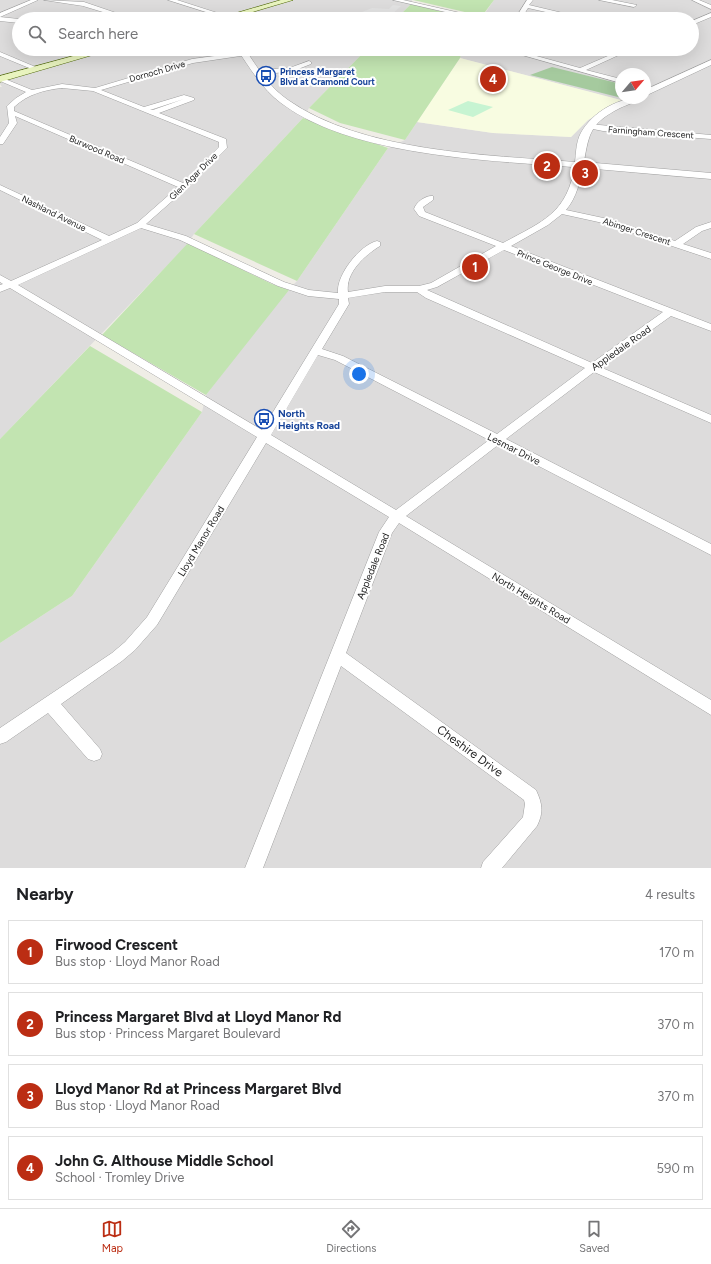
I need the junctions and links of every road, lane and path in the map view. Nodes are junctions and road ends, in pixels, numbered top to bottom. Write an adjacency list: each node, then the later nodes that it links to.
1 (35, 0): 15 (street)
2 (47, 0): 16 (street)
3 (171, 0): 10 (street)
4 (193, 0): 10 (street)
5 (288, 0): 18 (main road)
6 (396, 0): 19 (street)
7 (530, 0): 11 (street)
8 (602, 0): 12 (street)
9 (695, 0): 14 (street)
10 (181, 3): 17 (street)
11 (526, 6): 20 (street); 21 (street)
12 (634, 6)
13 (0, 7): 15 (street)
14 (711, 7)
15 (16, 8): 22 (street)
16 (109, 12)
17 (207, 12)
18 (245, 12)
19 (452, 12)
20 (522, 12)
21 (553, 12)
22 (0, 15)
23 (711, 15): 26 (street)
24 (0, 19): 25 (street)
25 (12, 20)
26 (699, 20)
27 (0, 54): 35 (street)
28 (83, 56): 35 (main road)
29 (220, 56): 42 (street, Dornoch Drive)
30 (246, 56): 37 (street)
31 (529, 56): 36 (street)
32 (613, 56): 36 (street)
33 (711, 62): 41 (street)
34 (309, 63): 37 (street)
35 (36, 69): 38 (main road)
36 (580, 70): 39 (street)
37 (258, 73): 52 (street)
38 (0, 79): 44 (street)
39 (615, 79)
40 (651, 88): 41 (street)
41 (654, 89): 43 (street)
42 (95, 90): 44 (street, Glen Agar Drive); 46 (street, Glen Agar Drive)
43 (651, 90)
44 (32, 92): 47 (street, Glen Agar Drive)
45 (623, 104): 49 (street)
46 (145, 109): 48 (street, Glen Agar Drive); 48 (street)
47 (11, 112): 51 (street); 54 (street, Burwood Road)
48 (155, 112): 54 (street, Glen Agar Drive)
49 (591, 126): 50 (street, Farningham Crescent); 52 (street)
50 (711, 137)
51 (0, 142)
52 (579, 165): 53 (street); 57 (street)
53 (711, 176)
54 (184, 186): 58 (street, Glen Agar Drive)
55 (0, 187): 60 (street, Nashland Avenue)
56 (430, 198): 63 (street, Prince George Drive)
57 (561, 211): 62 (street, Abinger Crescent); 63 (street)
58 (140, 224): 60 (street, Glen Agar Drive); 67 (street)
59 (711, 225): 62 (street)
60 (107, 239): 65 (street, Glen Agar Drive)
61 (377, 244): 67 (street, Lloyd Manor Road)
62 (676, 244): 64 (street, Abinger Crescent)
63 (503, 246): 66 (street); 68 (street, Prince George Drive)
64 (711, 256)
65 (3, 284): 74 (street, North Heights Road)
66 (419, 289): 67 (street); 71 (street)
67 (344, 296): 70 (street, Lloyd Manor Road)
68 (670, 312): 69 (street, Prince George Drive); 71 (street, Appledale Road)
69 (711, 328)
70 (316, 352): 73 (street, Lloyd Manor Road); 76 (street, Lesmar Drive)
71 (593, 367): 72 (street); 76 (street, Appledale Road)
72 (711, 419)
73 (274, 420): 74 (street); 75 (street, Lloyd Manor Road)
74 (243, 424): 75 (street, North Heights Road)
75 (265, 436): 77 (street, North Heights Road); 80 (street, Lloyd Manor Road)
76 (498, 440): 77 (street, Appledale Road); 78 (street, Lesmar Drive)
77 (397, 516): 79 (street, Appledale Road); 81 (street, North Heights Road)
78 (711, 550)
79 (337, 655): 84 (street, Appledale Road); 85 (street, Cheshire Drive)
80 (50, 703): 82 (street, Lloyd Manor Road); 83 (street)
81 (711, 708)
82 (0, 737)
83 (94, 754)
84 (254, 868)
85 (490, 868)

